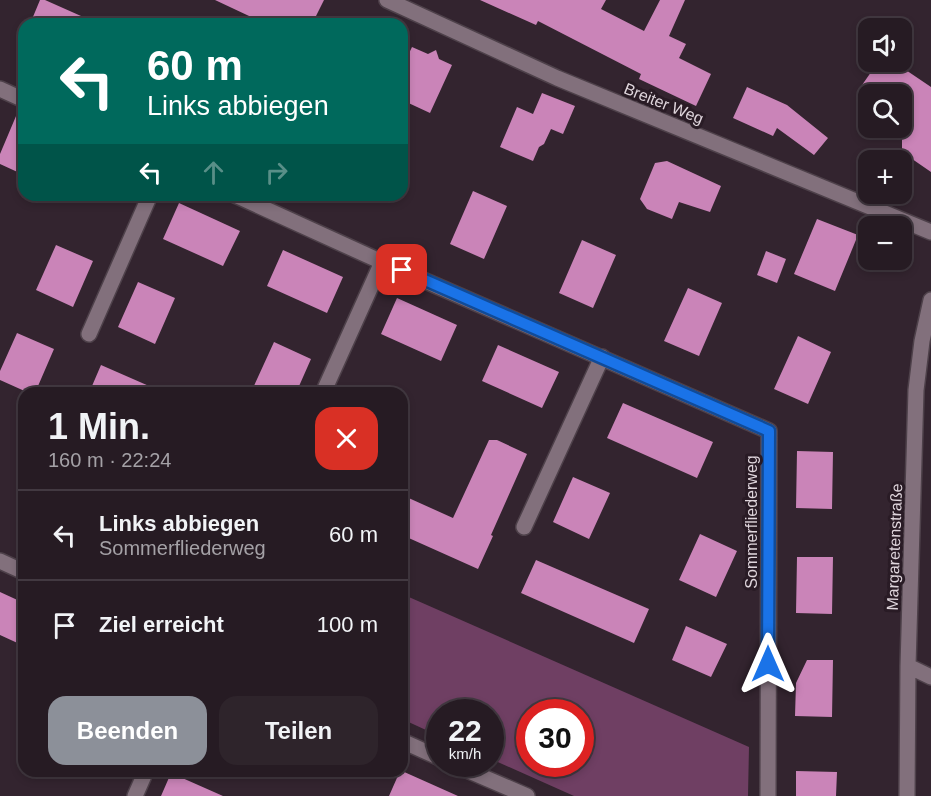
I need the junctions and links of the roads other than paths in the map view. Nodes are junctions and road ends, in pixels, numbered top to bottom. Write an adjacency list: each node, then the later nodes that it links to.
1 (387, 0): 6 (street, Breiter Weg)
2 (0, 89): 3 (street)
3 (18, 97)
4 (147, 201): 9 (street)
5 (248, 201): 7 (street, Sommerfliederweg)
6 (931, 232)
7 (382, 262): 10 (street, Sommerfliederweg); 11 (street)
8 (931, 300): 15 (street, Margaretenstraße)
9 (89, 334)
10 (602, 357): 12 (street); 24 (street, Sommerfliederweg)
11 (325, 387)
12 (524, 527)
13 (0, 561): 14 (street)
14 (18, 569)
15 (908, 666): 16 (street); 25 (street, Margaretenstraße)
16 (931, 677)
17 (408, 744): 18 (street)
18 (426, 752)
19 (143, 777): 22 (street)
20 (474, 777): 21 (street)
21 (496, 790): 23 (street)
22 (135, 796)
23 (527, 796)
24 (768, 796)
25 (907, 796)

